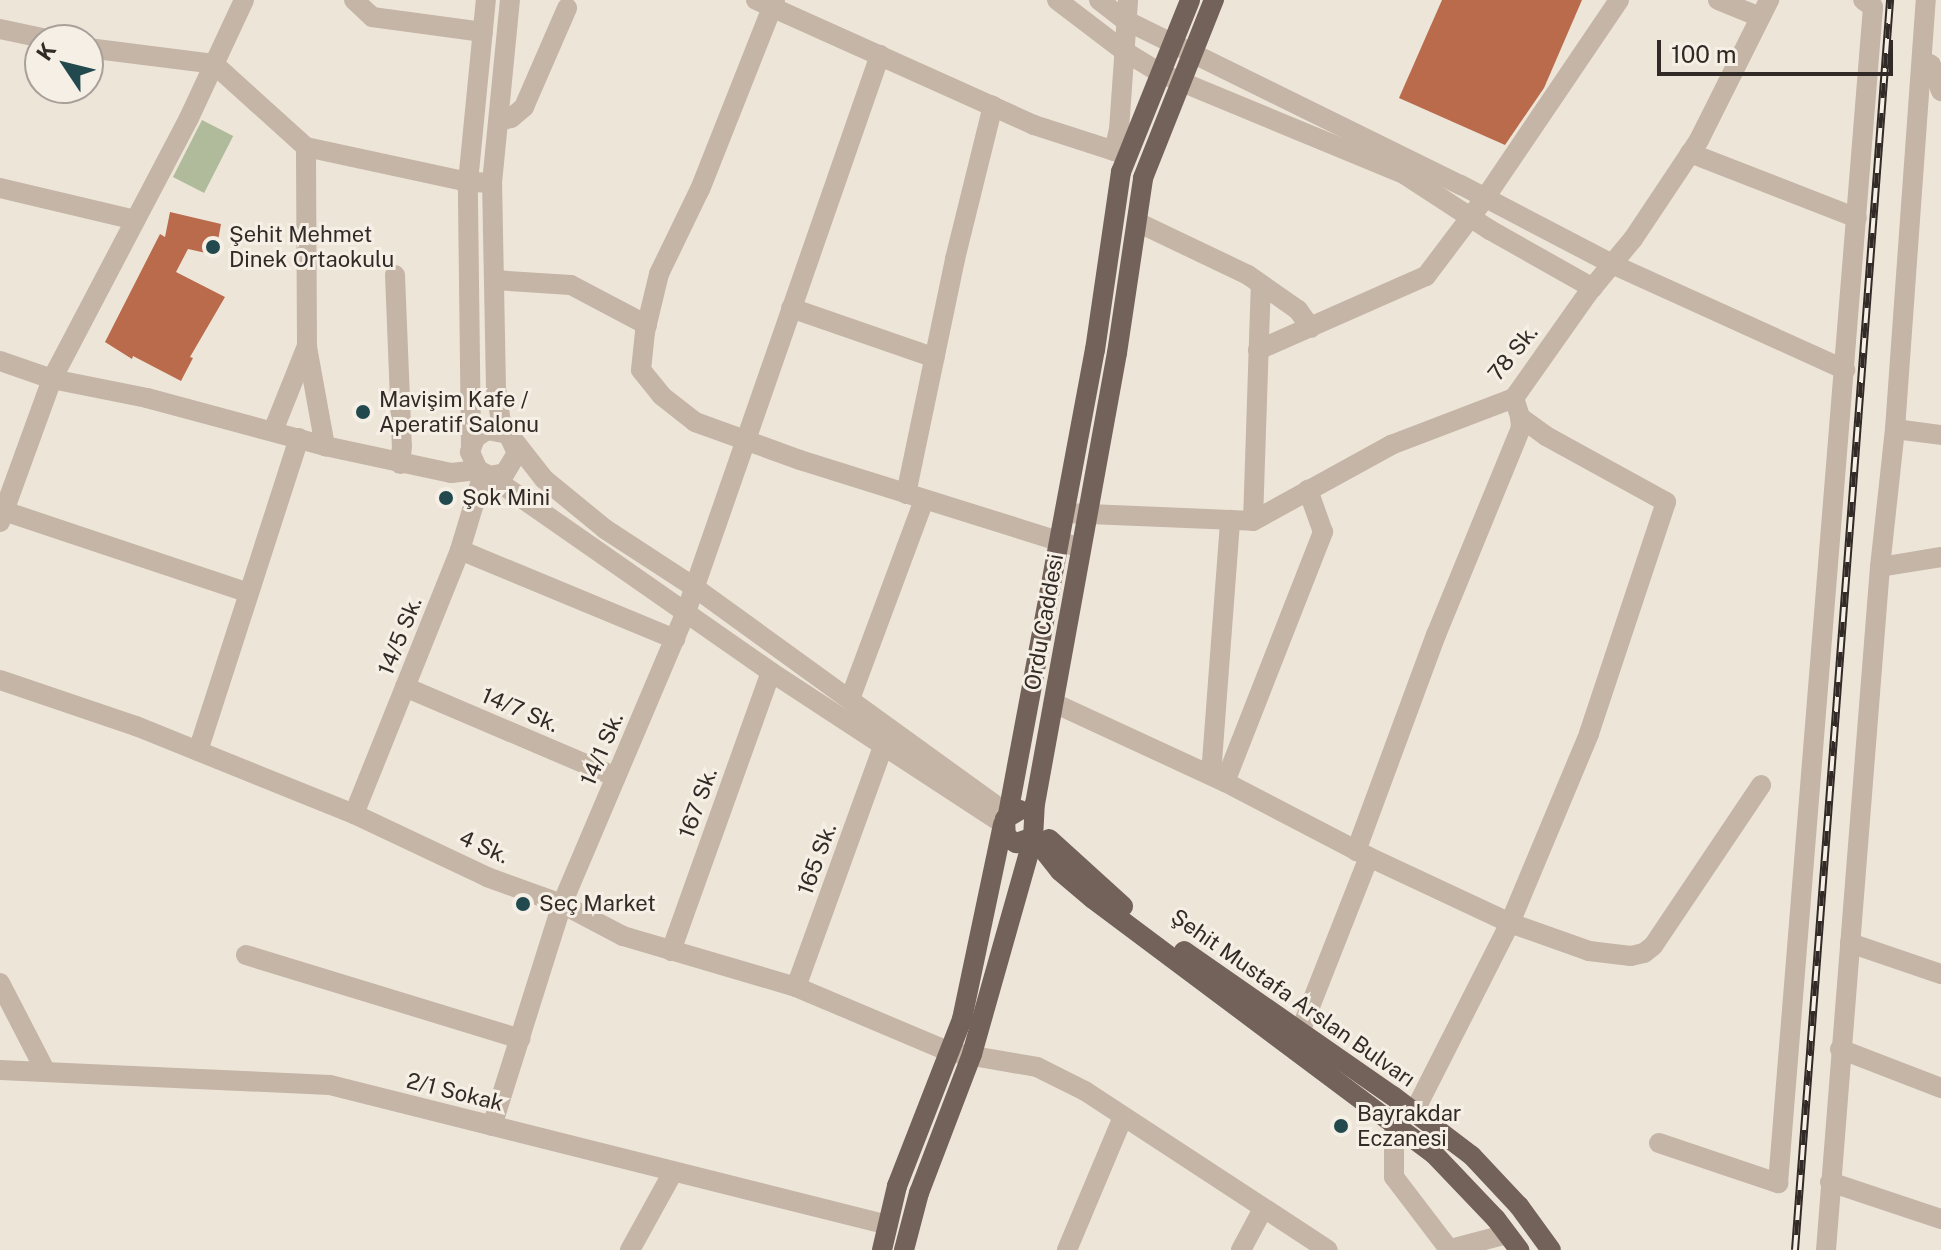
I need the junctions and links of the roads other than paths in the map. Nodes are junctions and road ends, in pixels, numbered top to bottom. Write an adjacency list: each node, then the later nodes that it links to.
1 (244, 0): 26 (street)
2 (354, 0): 18 (street)
3 (486, 0): 18 (street)
4 (510, 0): 31 (street)
5 (1057, 0): 22 (street)
6 (1099, 0): 16 (street)
7 (1190, 0): 20 (main road, Ordu Caddesi)
8 (1214, 0): 23 (main road, Ordu Caddesi)
9 (1619, 0): 38 (street)
10 (1718, 0): 15 (street)
11 (1863, 0): 40 (street)
12 (1926, 0): 25 (street)
13 (768, 2): 24 (street); 49 (street)
14 (567, 8): 31 (street)
15 (1765, 9): 34 (street, 78 Sk.)
16 (1126, 10): 20 (street); 22 (street)
17 (0, 29): 19 (street)
18 (483, 32): 35 (street)
19 (24, 34)
20 (1173, 42): 23 (street); 27 (main road, Ordu Caddesi)
21 (104, 50): 26 (street)
22 (1124, 51): 27 (street); 33 (street)
23 (1193, 52): 28 (main road, Ordu Caddesi); 38 (street)
24 (880, 55): 30 (street); 48 (street, 14/1 Sk.)
25 (1922, 60): 29 (street); 58 (street)
26 (214, 64): 32 (street); 41 (street)
27 (1160, 73): 28 (street); 33 (main road, Ordu Caddesi)
28 (1181, 81): 39 (street); 42 (main road, Ordu Caddesi)
29 (1941, 91)
30 (993, 106): 33 (street); 53 (street)
31 (499, 121): 36 (street)
32 (306, 147): 35 (street); 51 (street)
33 (1120, 153): 70 (main road, Ordu Caddesi)
34 (1690, 153): 40 (street); 43 (street, 78 Sk.)
35 (468, 182): 36 (street); 64 (street)
36 (492, 183): 45 (street)
37 (0, 188): 41 (street)
38 (1485, 198): 39 (street); 43 (street)
39 (1471, 218): 47 (street); 50 (street)
40 (1857, 218): 55 (street)
41 (135, 220): 56 (street)
42 (1137, 222): 46 (street); 72 (main road, Ordu Caddesi)
43 (1614, 265): 47 (street, 78 Sk.); 55 (street)
44 (395, 275): 66 (street)
45 (494, 280): 49 (street); 60 (street)
46 (1261, 285): 50 (street); 52 (street)
47 (1593, 288): 57 (street, 78 Sk.)
48 (791, 308): 53 (street); 63 (street, 14/1 Sk.)
49 (647, 325): 63 (street)
50 (1311, 328): 52 (street)
51 (307, 346): 59 (street); 65 (street)
52 (1258, 350): 74 (street)
53 (935, 358): 69 (street)
54 (0, 361): 56 (street)
55 (1845, 370): 118 (street)
56 (52, 379): 59 (street); 71 (street)
57 (1517, 407): 68 (street, 78 Sk.); 97 (street); 99 (street)
58 (1895, 429): 61 (street); 79 (street)
59 (273, 431): 62 (street)
60 (507, 434): 64 (street); 67 (street); 80 (street)
61 (1941, 435)
62 (299, 438): 65 (street); 81 (street)
63 (745, 440): 69 (street); 80 (street, 14/1 Sk.)
64 (471, 445): 67 (street)
65 (325, 446): 66 (street)
66 (400, 464): 67 (street)
67 (484, 473): 77 (street, 14/5 Sk.); 82 (street)
68 (1308, 490): 74 (street, 78 Sk.); 92 (street)
69 (915, 497): 75 (street); 87 (street)
70 (1065, 513): 72 (street); 75 (main road, Ordu Caddesi)
71 (2, 516): 81 (street)
72 (1087, 517): 73 (street); 76 (main road, Ordu Caddesi)
73 (1230, 520): 74 (street); 92 (street)
74 (1253, 521)
75 (1059, 544): 76 (street); 95 (main road, Ordu Caddesi)
76 (1081, 548): 88 (main road, Ordu Caddesi)
77 (460, 550): 83 (street); 86 (street, 14/5 Sk.)
78 (1941, 557): 79 (street)
79 (1880, 567): 100 (street)
80 (694, 587): 82 (street, 14/1 Sk.); 87 (street)
81 (249, 593): 90 (street)
82 (686, 612): 83 (street, 14/1 Sk.); 84 (street)
83 (675, 639): 91 (street, 14/1 Sk.)
84 (771, 672): 89 (street); 101 (street, 167 Sk.)
85 (0, 680): 90 (street, 4 Sk.)
86 (405, 687): 91 (street, 14/7 Sk.); 94 (street, 14/5 Sk.)
87 (850, 699): 95 (street)
88 (1054, 703): 92 (street); 96 (main road, Ordu Caddesi)
89 (883, 747): 95 (street); 105 (street, 165 Sk.)
90 (198, 751): 94 (street, 4 Sk.)
91 (616, 777): 98 (street, 14/1 Sk.)
92 (1218, 778): 97 (street)
93 (1761, 785): 99 (street)
94 (354, 814): 98 (street, 4 Sk.)
95 (1005, 819): 96 (main road); 96 (main road); 109 (main road, Ordu Caddesi)
96 (1034, 826): 106 (main road, Şehit Mustafa Arslan Bulvarı); 110 (main road, Ordu Caddesi); 116 (main road, Şehit Mustafa Arslan Bulvarı)
97 (1363, 854): 99 (street); 106 (street)
98 (562, 904): 101 (street, 4 Sk.); 107 (street, 14/1 Sk.)
99 (1510, 923): 114 (street)
100 (1850, 943): 103 (street); 108 (street)
101 (671, 951): 105 (street, 4 Sk.)
102 (246, 955): 107 (street)
103 (1941, 974)
104 (0, 983): 112 (street)
105 (796, 987): 109 (street, 4 Sk.)
106 (1300, 1032): 114 (main road, Şehit Mustafa Arslan Bulvarı)
107 (520, 1039): 117 (street, 14/1 Sk.)
108 (1840, 1049): 113 (street); 120 (street)
109 (950, 1052): 110 (street, 4 Sk.); 123 (main road, Ordu Caddesi)
110 (972, 1054): 115 (street, 4 Sk.); 124 (main road, Ordu Caddesi)
111 (0, 1070): 112 (street, 2/1 Sokak)
112 (46, 1072): 117 (street, 2/1 Sokak)
113 (1941, 1088)
114 (1414, 1112): 133 (main road, Şehit Mustafa Arslan Bulvarı)
115 (1123, 1117): 121 (street, 4 Sk.); 130 (street)
116 (1394, 1124): 125 (main road, Şehit Mustafa Arslan Bulvarı); 127 (street)
117 (492, 1126): 119 (street, 2/1 Sokak)
118 (1659, 1143)
119 (672, 1174): 123 (street, 2/1 Sokak); 128 (street)
120 (1830, 1182): 122 (street); 134 (street)
121 (1263, 1209): 131 (street); 132 (street, 4 Sk.)
122 (1941, 1217)
123 (888, 1225): 124 (main road); 129 (main road, Ordu Caddesi)
124 (907, 1240)
125 (1513, 1242): 126 (street)
126 (1481, 1245): 127 (street)
127 (1448, 1249)
128 (630, 1250)
129 (882, 1250)
130 (1067, 1250)
131 (1241, 1250)
132 (1328, 1250)
133 (1551, 1250)
134 (1826, 1250)

